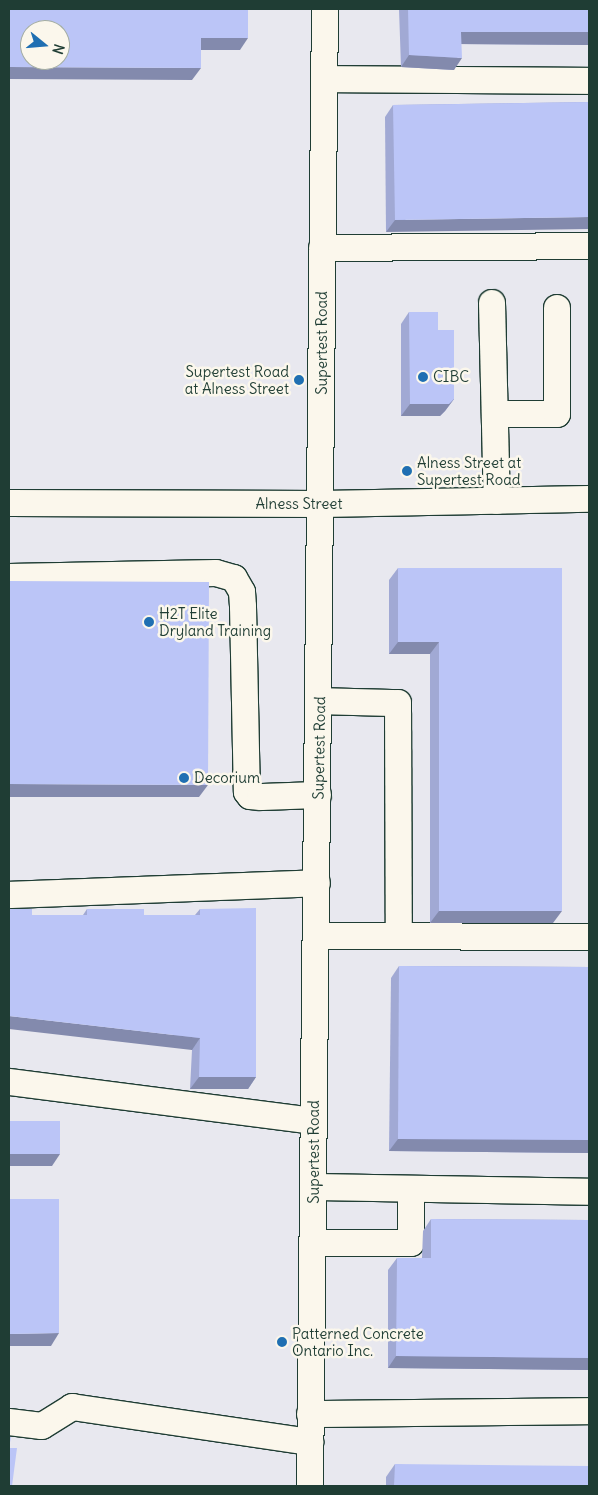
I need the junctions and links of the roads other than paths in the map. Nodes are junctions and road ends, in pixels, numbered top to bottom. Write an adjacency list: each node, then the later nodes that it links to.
1 (325, 9): 2 (street, Supertest Road)
2 (325, 79): 3 (street); 5 (street, Supertest Road)
3 (589, 81)
4 (589, 246): 5 (street)
5 (322, 248): 12 (street, Supertest Road)
6 (492, 303): 8 (street)
7 (557, 308): 8 (street)
8 (496, 414): 10 (street)
9 (589, 499): 10 (street, Alness Street)
10 (497, 501): 12 (street, Alness Street)
11 (9, 502): 12 (street, Alness Street)
12 (322, 504): 14 (street, Supertest Road)
13 (9, 578): 15 (street)
14 (319, 701): 15 (street, Supertest Road); 19 (street)
15 (318, 795): 16 (street, Supertest Road)
16 (317, 883): 17 (street); 18 (street, Supertest Road)
17 (9, 894)
18 (317, 936): 19 (street); 22 (street, Supertest Road)
19 (399, 936): 20 (street)
20 (589, 937)
21 (9, 1082): 22 (street)
22 (314, 1121): 23 (street, Supertest Road)
23 (315, 1187): 24 (street); 26 (street, Supertest Road)
24 (410, 1189): 25 (street); 26 (street)
25 (589, 1192)
26 (314, 1243): 28 (street, Supertest Road)
27 (589, 1411): 28 (street)
28 (310, 1414): 30 (street, Supertest Road)
29 (9, 1422): 30 (street)
30 (310, 1442): 31 (street, Supertest Road)
31 (310, 1486)

